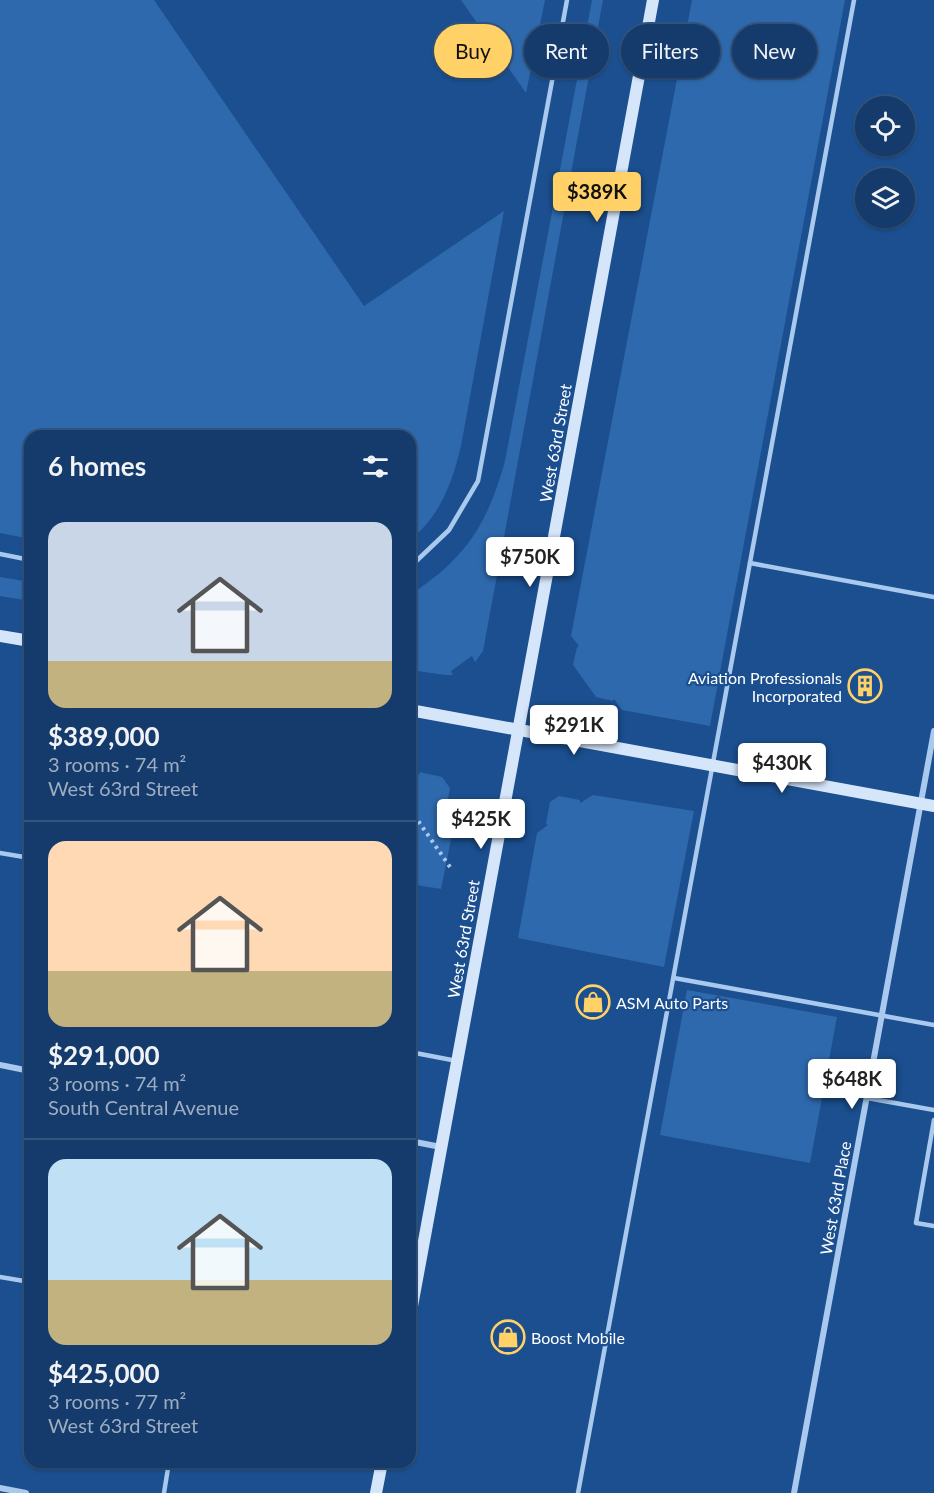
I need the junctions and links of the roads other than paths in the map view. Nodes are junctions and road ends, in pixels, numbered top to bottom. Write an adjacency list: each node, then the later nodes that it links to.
1 (567, 0): 6 (lane)
2 (653, 0): 12 (main road, West 63rd Street)
3 (854, 0): 7 (lane)
4 (0, 554): 5 (lane)
5 (24, 559)
6 (416, 561)
7 (750, 562): 8 (lane); 14 (lane)
8 (934, 597)
9 (0, 636): 10 (main road)
10 (24, 640)
11 (416, 711): 12 (main road)
12 (519, 730): 14 (main road); 23 (main road, West 63rd Street)
13 (934, 731): 15 (street, West 63rd Place)
14 (713, 766): 15 (main road); 19 (lane)
15 (921, 804): 16 (main road); 20 (street, West 63rd Place)
16 (934, 806)
17 (0, 853): 18 (lane)
18 (24, 857)
19 (674, 978): 20 (lane); 41 (lane)
20 (882, 1015): 21 (lane); 26 (street, West 63rd Place)
21 (934, 1025)
22 (416, 1053): 23 (lane)
23 (457, 1061): 30 (main road, West 63rd Street)
24 (0, 1065): 25 (street)
25 (24, 1070)
26 (867, 1098): 27 (lane); 42 (street, West 63rd Place)
27 (934, 1110)
28 (934, 1120): 31 (lane)
29 (416, 1142): 30 (street)
30 (441, 1147): 34 (main road, West 63rd Street)
31 (934, 1226)
32 (0, 1277): 33 (lane)
33 (24, 1281)
34 (416, 1284)
35 (168, 1468): 39 (lane)
36 (381, 1468): 40 (main road)
37 (0, 1488): 38 (street)
38 (26, 1493)
39 (164, 1493)
40 (376, 1493)
41 (579, 1493)
42 (794, 1493)

